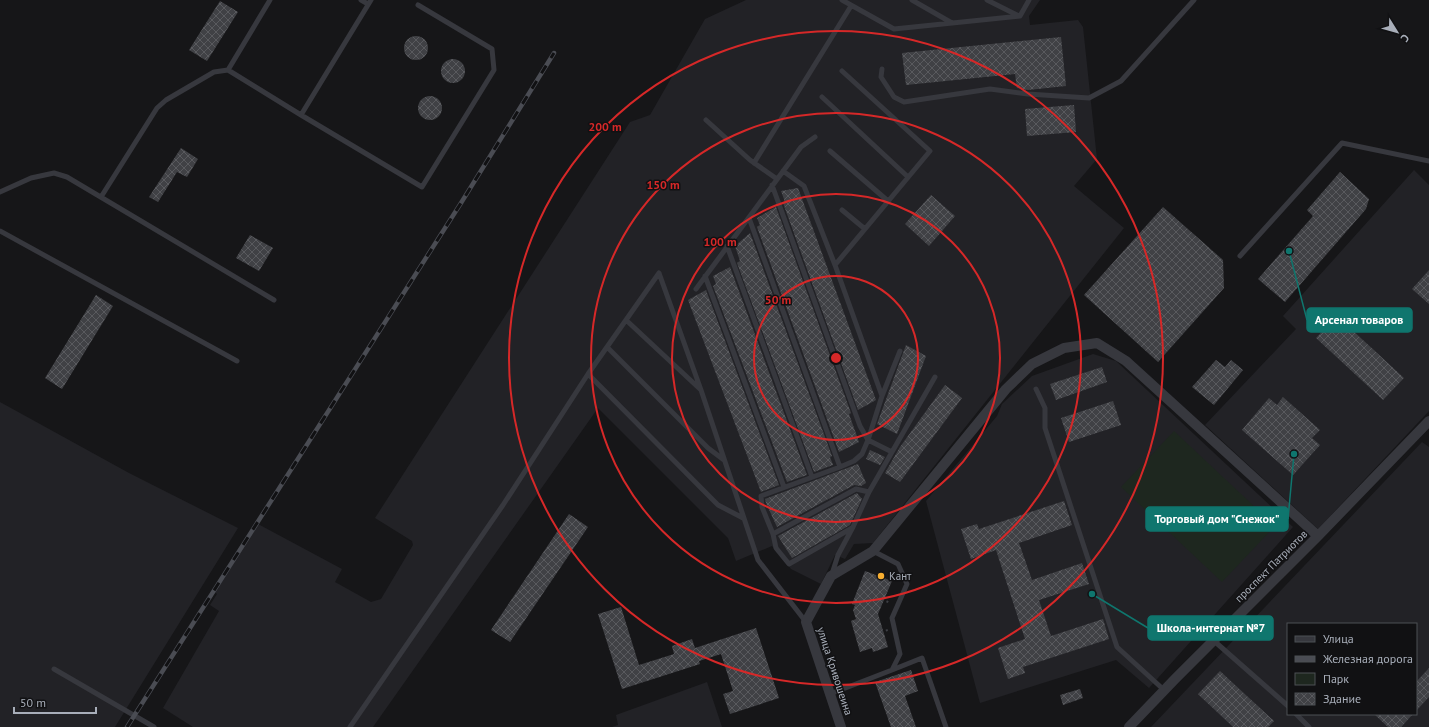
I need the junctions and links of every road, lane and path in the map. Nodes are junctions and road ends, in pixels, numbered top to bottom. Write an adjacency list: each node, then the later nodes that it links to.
1 (270, 0): 14 (lane)
2 (361, 0): 8 (lane)
3 (842, 0): 10 (lane)
4 (912, 0): 12 (lane)
5 (987, 0): 11 (lane)
6 (1029, 0): 11 (lane)
7 (1194, 0): 13 (lane)
8 (370, 2): 17 (lane)
9 (418, 5): 17 (lane)
10 (851, 6): 12 (lane); 22 (lane)
11 (1020, 16): 12 (lane)
12 (953, 23)
13 (882, 69)
14 (228, 70): 17 (lane); 28 (lane)
15 (842, 71): 24 (lane)
16 (822, 97): 24 (lane)
17 (301, 115)
18 (706, 120): 22 (lane)
19 (815, 137): 23 (lane)
20 (830, 151): 29 (lane)
21 (1429, 161): 35 (lane)
22 (754, 163): 25 (lane)
23 (783, 171): 25 (lane); 36 (lane)
24 (908, 177): 29 (lane)
25 (777, 179): 26 (lane)
26 (772, 185): 31 (lane); 50 (lane)
27 (0, 192): 28 (lane)
28 (101, 197): 39 (lane)
29 (888, 201): 32 (lane)
30 (842, 210): 32 (lane)
31 (748, 218): 34 (lane); 53 (lane)
32 (865, 229): 36 (lane)
33 (0, 231): 43 (lane)
34 (727, 246): 37 (lane); 54 (lane)
35 (1240, 256)
36 (835, 265): 48 (lane)
37 (706, 276): 38 (lane); 55 (lane)
38 (696, 289)
39 (274, 300)
40 (626, 320): 41 (lane); 47 (lane); 47 (lane)
41 (607, 347): 44 (lane); 52 (lane)
42 (900, 351): 48 (lane)
43 (237, 361)
44 (588, 374): 57 (lane); 72 (lane)
45 (934, 377): 51 (lane)
46 (1036, 389): 67 (lane)
47 (701, 390): 52 (lane)
48 (882, 396): 50 (lane)
49 (1429, 421): 60 (street, проспект Патриотов)
50 (868, 440): 51 (lane); 53 (lane)
51 (892, 452): 56 (lane)
52 (724, 461): 57 (lane)
53 (840, 467): 54 (lane)
54 (812, 477): 55 (lane)
55 (784, 487): 59 (lane)
56 (868, 492): 58 (lane); 59 (lane)
57 (743, 518): 63 (lane)
58 (853, 527): 59 (lane); 62 (lane)
59 (773, 534)
60 (1318, 536): 61 (street); 64 (street, проспект Патриотов)
61 (873, 551): 62 (street); 66 (lane)
62 (830, 576): 63 (street)
63 (806, 622): 68 (street, улица Кривошеина)
64 (1213, 640): 67 (street, проспект Патриотов); 69 (lane)
65 (54, 669): 71 (lane)
66 (892, 670): 68 (lane); 74 (lane)
67 (1164, 690): 75 (street, проспект Патриотов)
68 (830, 694): 73 (street, улица Кривошеина)
69 (1287, 705)
70 (1297, 715): 76 (lane)
71 (154, 727)
72 (350, 727)
73 (841, 727)
74 (946, 727)
75 (1129, 727)
76 (1309, 727)

